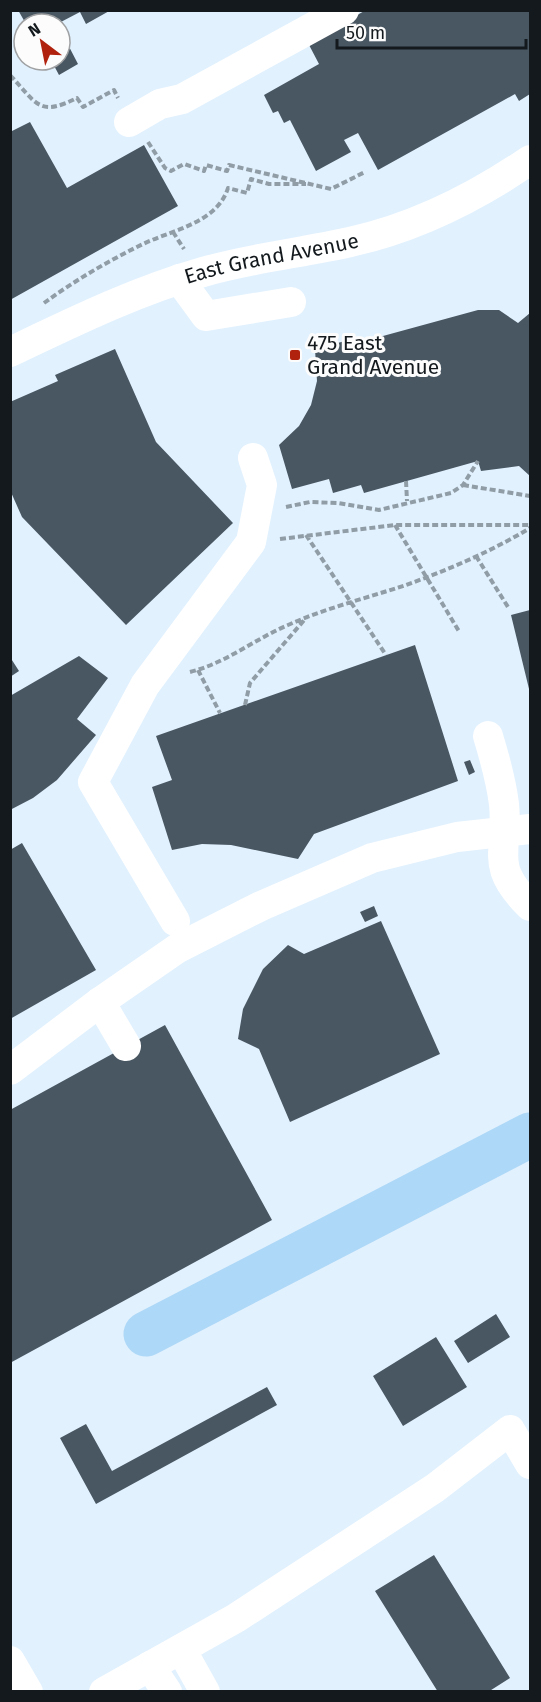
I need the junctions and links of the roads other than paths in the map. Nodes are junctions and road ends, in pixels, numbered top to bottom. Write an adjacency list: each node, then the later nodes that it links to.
1 (344, 10): 2 (street)
2 (129, 122)
3 (531, 160): 4 (street, East Grand Avenue)
4 (180, 279): 5 (street); 6 (street, East Grand Avenue)
5 (291, 302)
6 (10, 352)
7 (253, 458): 11 (street)
8 (488, 736): 9 (street)
9 (517, 830): 10 (street); 12 (street)
10 (531, 906)
11 (175, 921)
12 (100, 1002): 13 (street); 14 (street)
13 (126, 1046)
14 (10, 1070)
15 (531, 1464): 16 (street)
16 (181, 1649): 18 (street); 22 (street)
17 (10, 1660): 19 (street)
18 (150, 1666): 20 (street); 21 (street)
19 (28, 1692)
20 (104, 1692)
21 (166, 1692)
22 (205, 1692)

